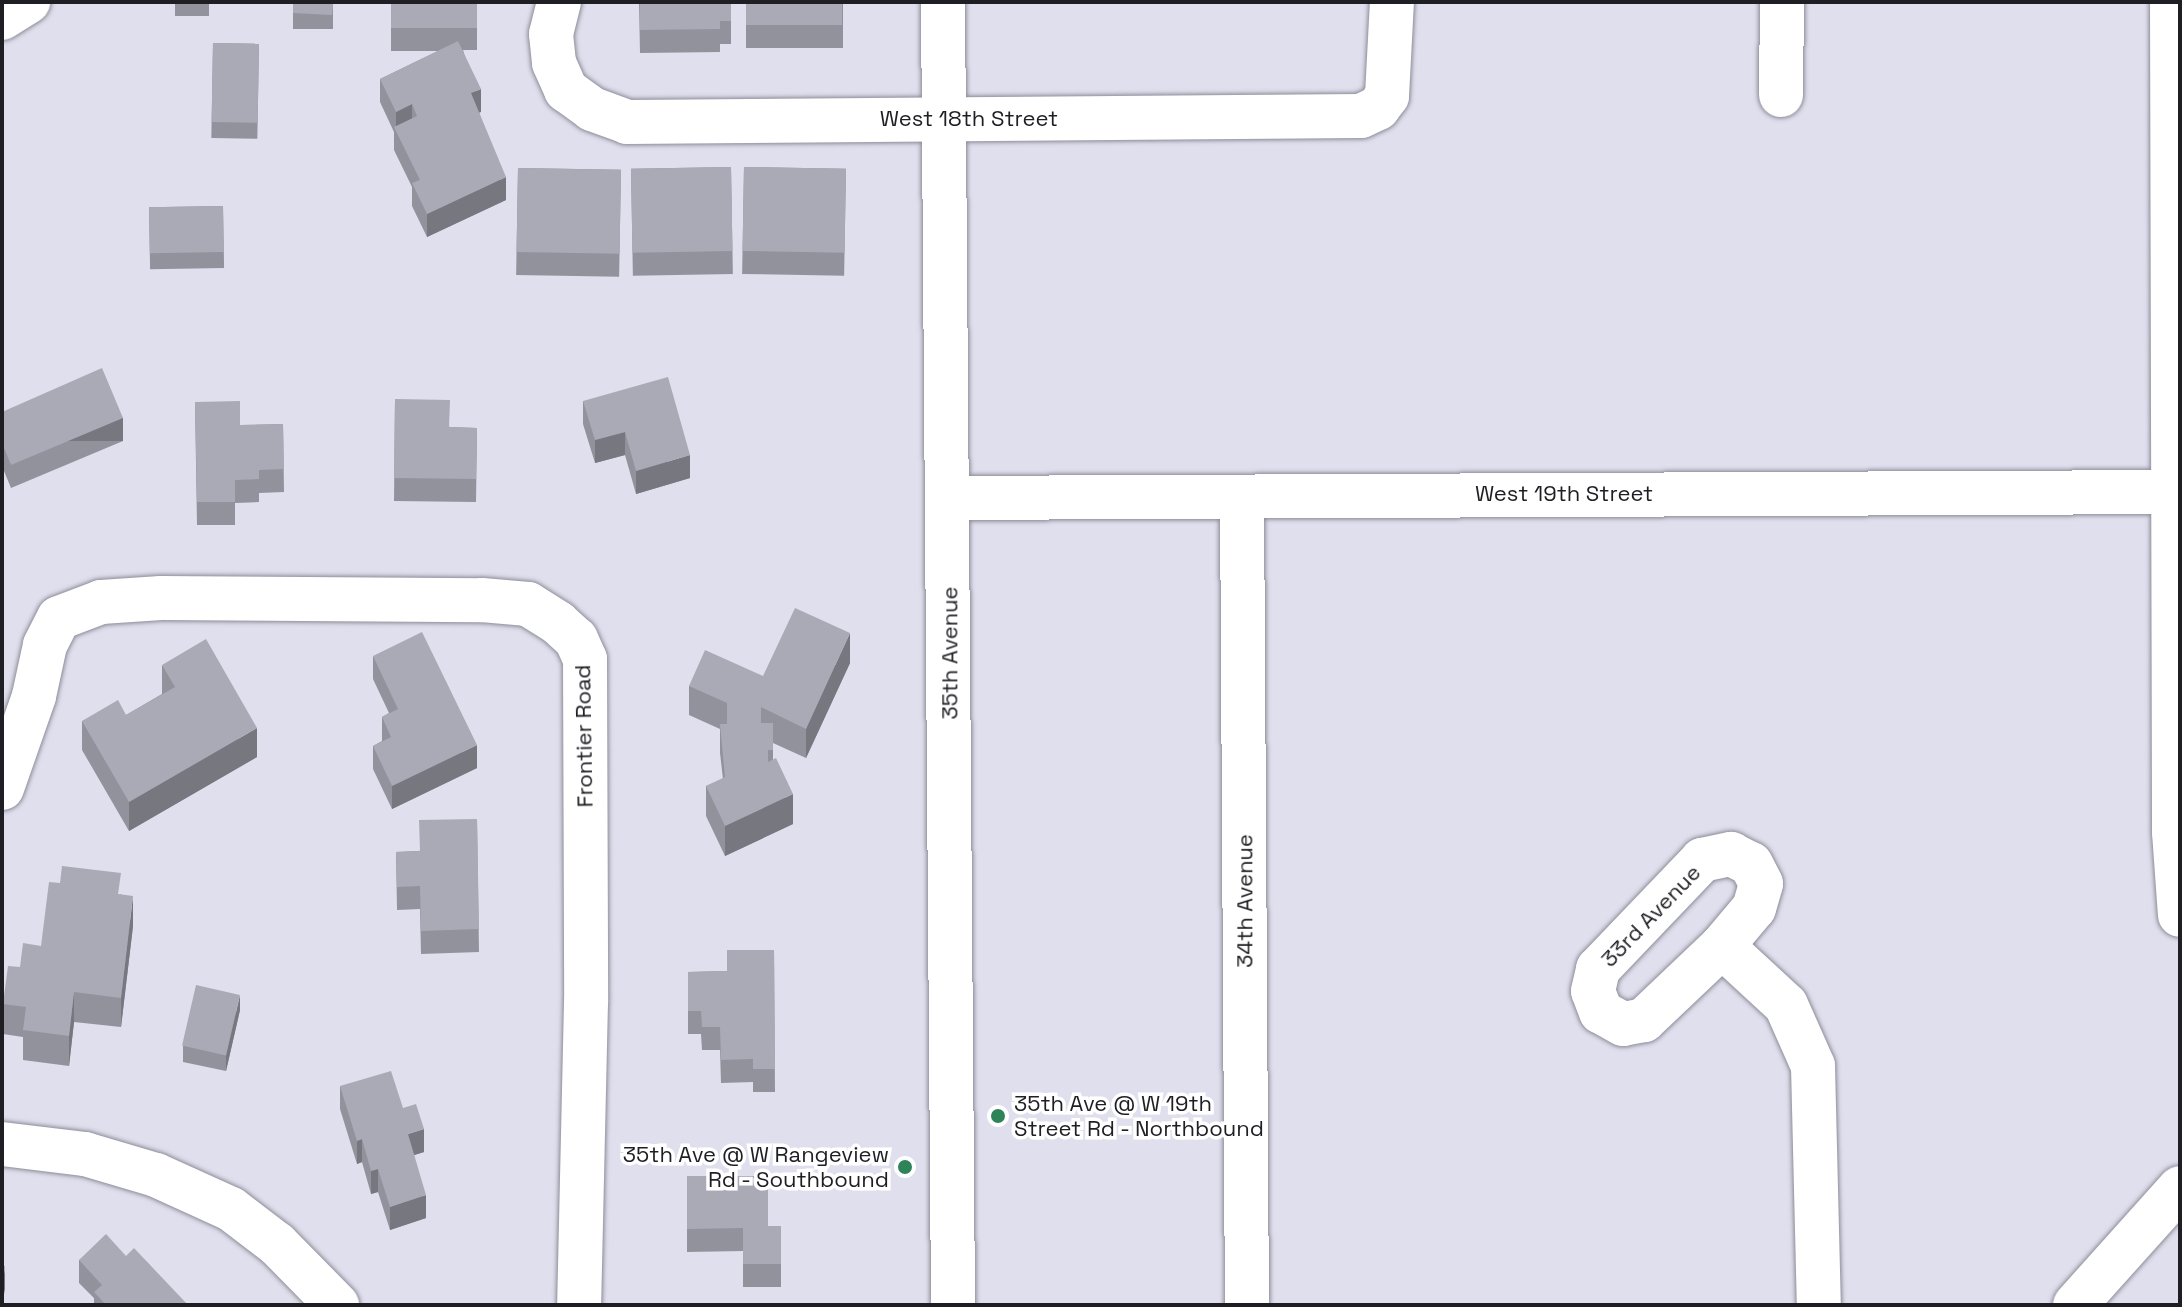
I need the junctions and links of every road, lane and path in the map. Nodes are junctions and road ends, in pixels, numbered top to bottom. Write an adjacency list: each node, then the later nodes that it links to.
1 (28, 2): 7 (street)
2 (559, 2): 10 (street, West 18th Street)
3 (943, 2): 10 (street, 35th Avenue)
4 (1392, 2): 10 (street, West 18th Street)
5 (1782, 2): 8 (street)
6 (2172, 2): 9 (street)
7 (2, 18)
8 (1781, 95)
9 (2177, 115): 11 (street)
10 (945, 119): 13 (street, 35th Avenue)
11 (2177, 492): 12 (street, West 19th Street); 15 (street)
12 (1242, 497): 13 (street, West 19th Street); 22 (street, 34th Avenue)
13 (949, 498): 21 (street, 35th Avenue)
14 (2, 788): 20 (street, Frontier Road)
15 (2180, 915)
16 (1722, 946): 23 (street)
17 (2, 1144): 19 (street)
18 (2180, 1188): 24 (street)
19 (337, 1305)
20 (579, 1305)
21 (953, 1305)
22 (1247, 1305)
23 (1819, 1305)
24 (2075, 1305)

